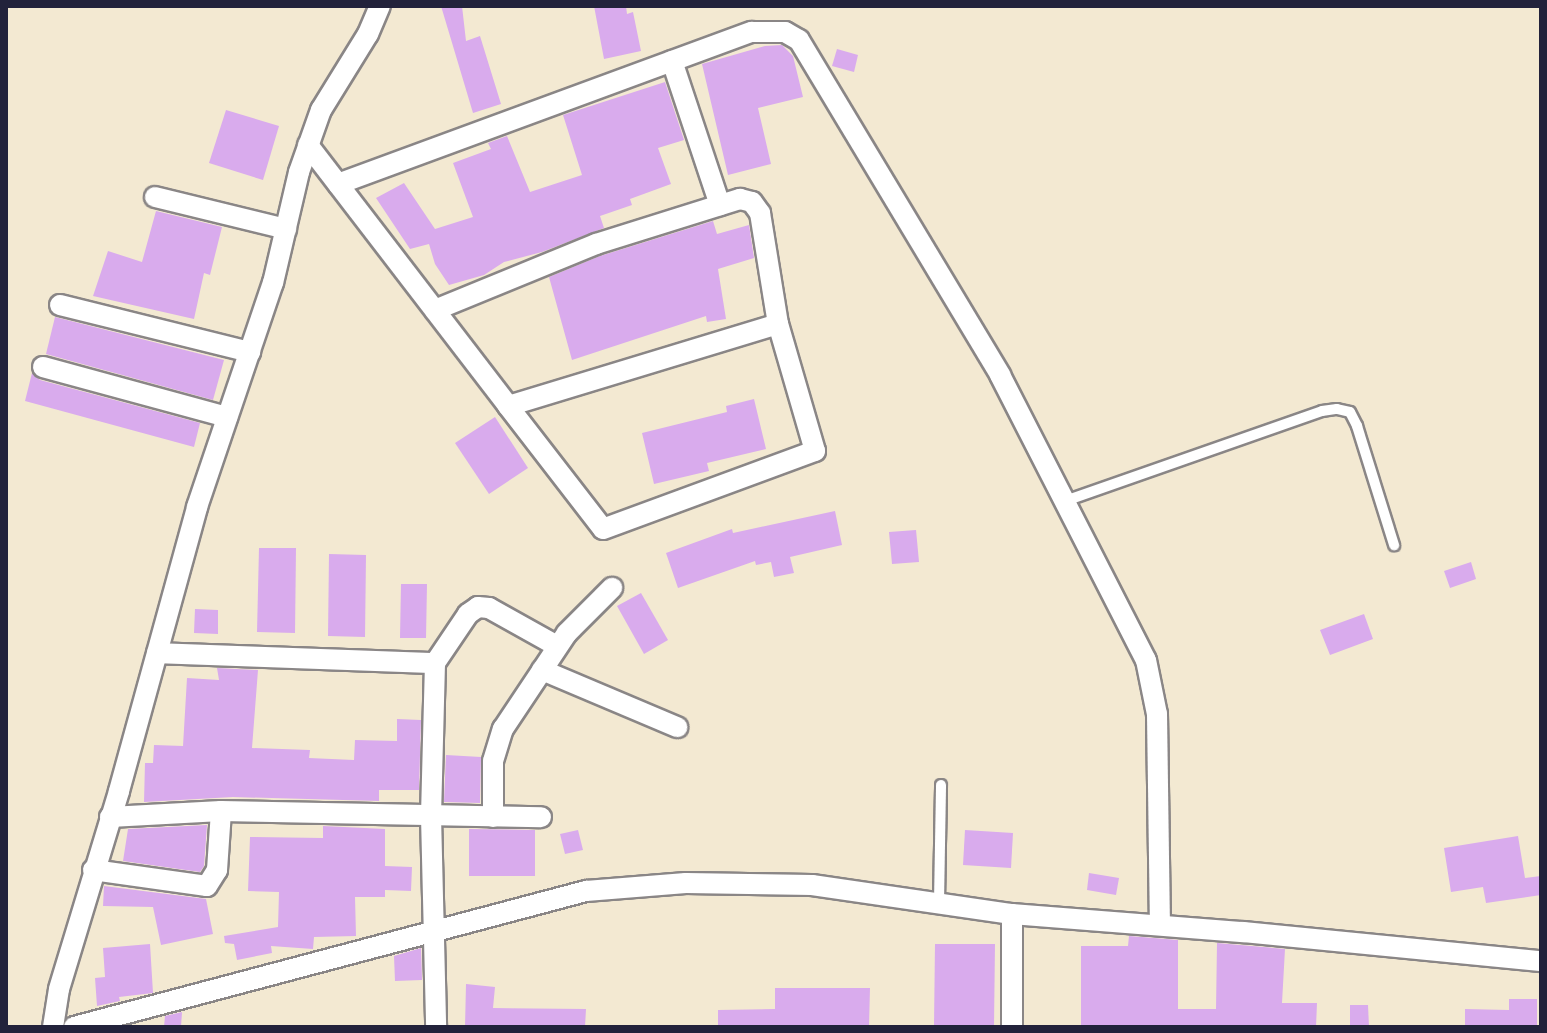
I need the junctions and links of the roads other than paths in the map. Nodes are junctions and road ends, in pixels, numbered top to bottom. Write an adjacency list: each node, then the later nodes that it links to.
1 (380, 6): 3 (street)
2 (672, 61): 4 (street); 6 (street); 15 (street)
3 (308, 145): 4 (street); 7 (street)
4 (338, 184): 9 (street)
5 (155, 197): 7 (street)
6 (720, 205): 9 (street); 10 (street)
7 (286, 229): 11 (street)
8 (60, 305): 11 (street)
9 (435, 310): 13 (street)
10 (778, 324): 13 (street); 13 (street)
11 (250, 352): 14 (street)
12 (43, 367): 14 (street)
13 (508, 406)
14 (227, 417): 19 (street)
15 (1065, 501): 16 (lane); 32 (street)
16 (1394, 545)
17 (612, 588): 18 (street)
18 (557, 646): 20 (street); 21 (street)
19 (157, 653): 20 (street); 26 (street)
20 (435, 663): 25 (street)
21 (542, 670): 22 (street); 27 (street)
22 (677, 727)
23 (941, 785): 30 (lane)
24 (221, 811): 25 (street); 26 (street); 29 (street)
25 (431, 816): 27 (street); 33 (street)
26 (110, 817): 29 (street)
27 (493, 817): 28 (street)
28 (541, 817)
29 (93, 870): 35 (street)
30 (939, 902): 31 (street); 33 (street)
31 (1012, 914): 32 (street); 38 (street)
32 (1160, 925): 34 (street)
33 (435, 930): 36 (street); 37 (street)
34 (1541, 961)
35 (53, 1027)
36 (74, 1027)
37 (436, 1027)
38 (1012, 1027)

